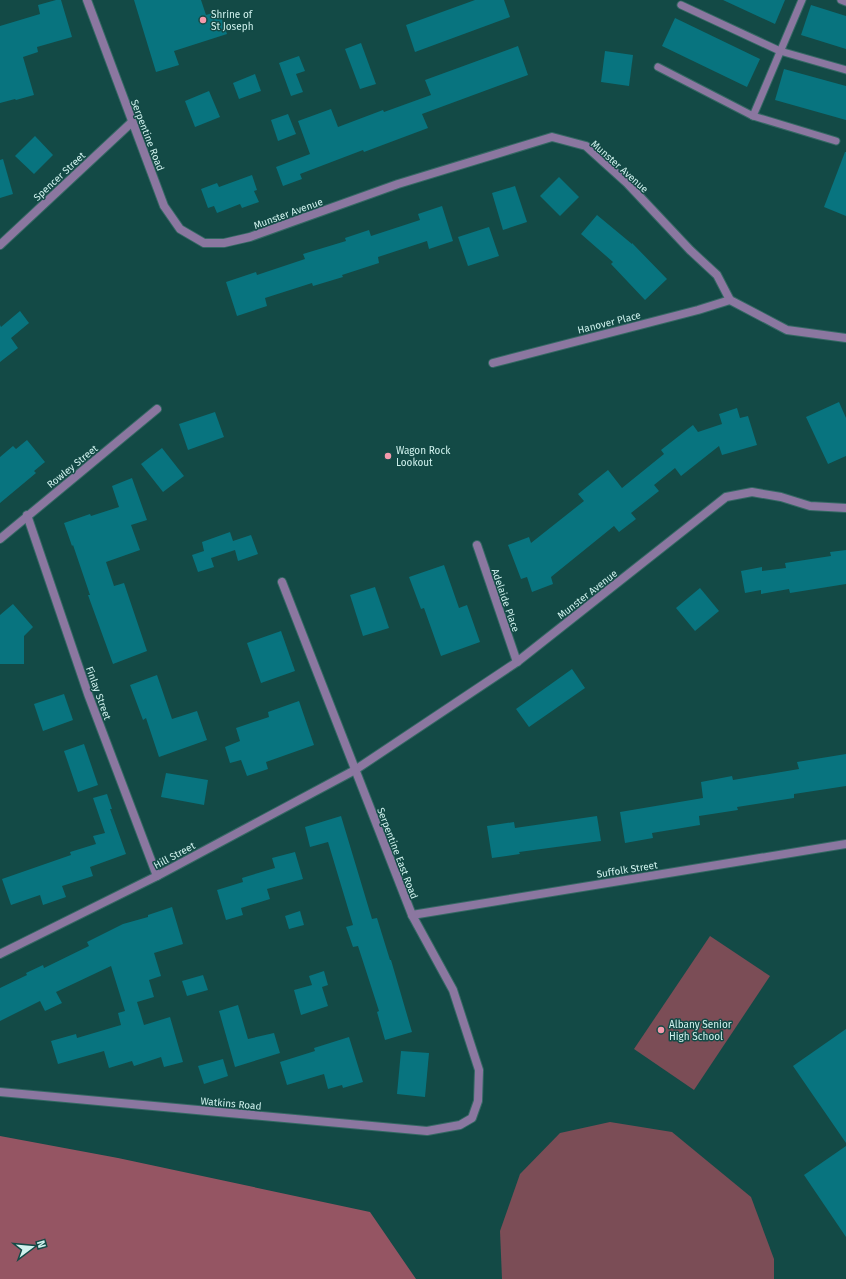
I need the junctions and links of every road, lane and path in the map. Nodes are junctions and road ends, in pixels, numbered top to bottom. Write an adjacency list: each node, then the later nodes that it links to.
1 (87, 0): 10 (street, Serpentine Road)
2 (802, 0): 6 (lane)
3 (841, 0): 4 (lane)
4 (846, 2)
5 (682, 5): 6 (lane)
6 (780, 51): 8 (lane); 9 (lane)
7 (658, 67): 9 (lane)
8 (846, 70)
9 (753, 116): 11 (lane)
10 (132, 122): 12 (street, Serpentine Road); 13 (street, Spencer Street)
11 (836, 141)
12 (224, 243): 14 (street, Munster Avenue)
13 (0, 245)
14 (730, 300): 15 (street); 16 (street, Hanover Place)
15 (846, 338)
16 (493, 363)
17 (157, 409): 19 (street, Rowley Street)
18 (846, 508): 23 (street, Munster Avenue)
19 (27, 515): 20 (street, Rowley Street); 26 (street, Finlay Street)
20 (0, 539)
21 (477, 545): 23 (street, Adelaide Place)
22 (282, 582): 24 (street, Serpentine East Road)
23 (517, 662): 24 (street, Munster Avenue)
24 (355, 770): 26 (street, Hill Street); 27 (street, Serpentine East Road)
25 (846, 844): 27 (street, Suffolk Street)
26 (157, 876): 28 (street, Hill Street)
27 (412, 915): 30 (street, Serpentine East Road)
28 (0, 954)
29 (0, 1092): 30 (street, Watkins Road)
30 (460, 1125)

